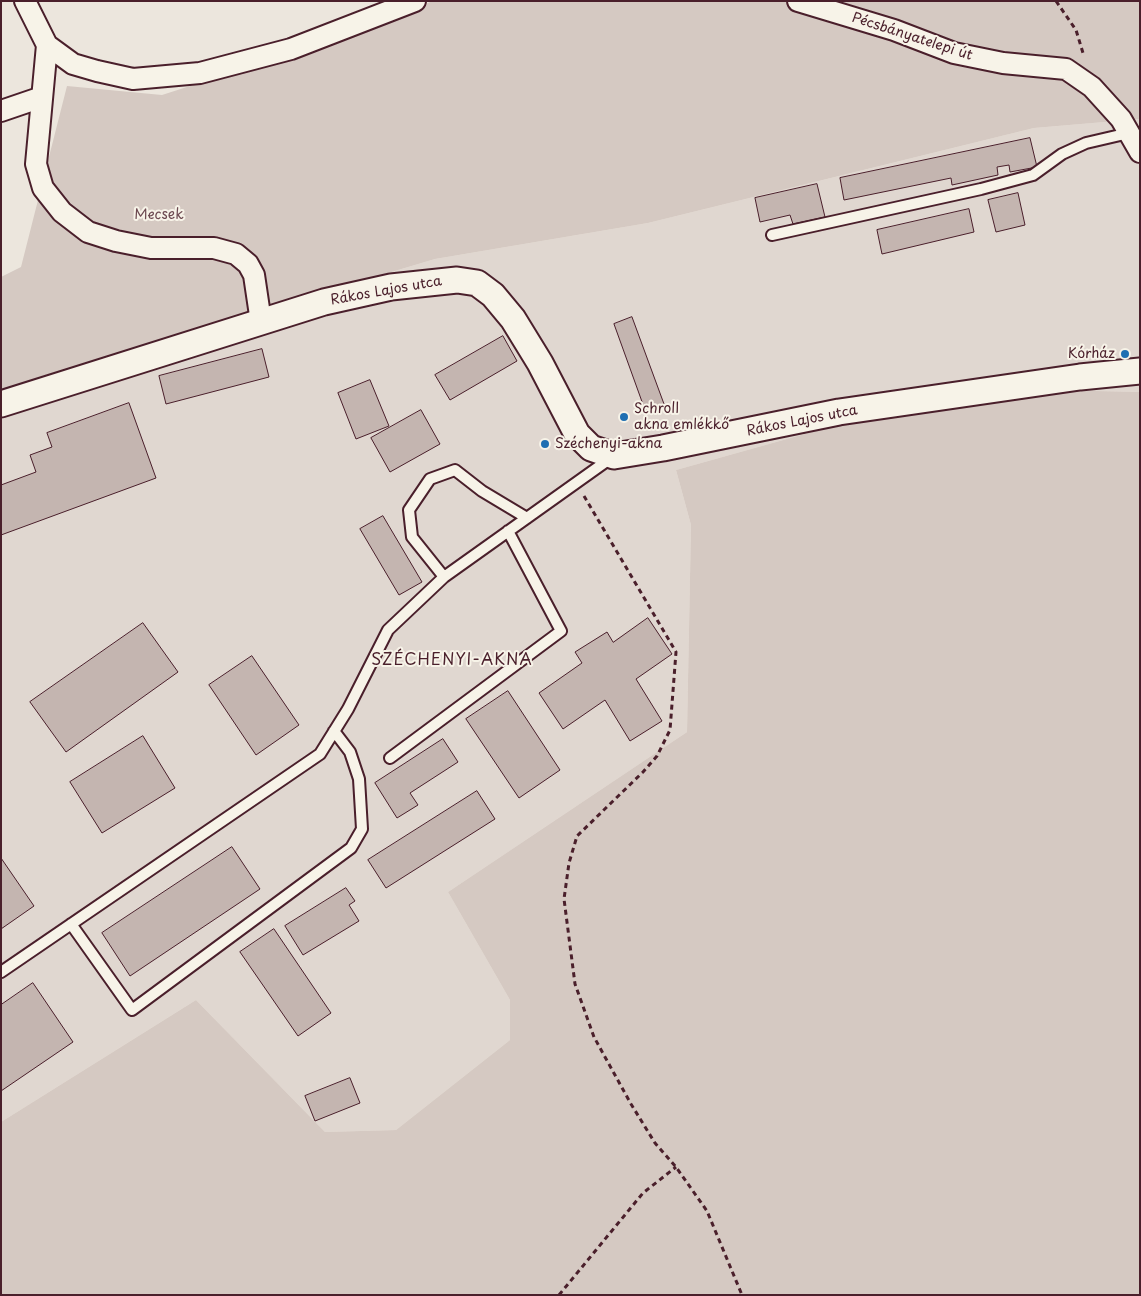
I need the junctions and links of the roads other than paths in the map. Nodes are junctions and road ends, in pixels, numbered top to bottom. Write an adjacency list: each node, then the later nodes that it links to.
1 (25, 1): 4 (street)
2 (415, 1): 4 (street)
3 (798, 1): 7 (street, Pécsbányatelepi út)
4 (47, 45): 5 (street)
5 (42, 97): 6 (street); 10 (street)
6 (1, 111)
7 (1129, 133): 8 (street, Pécsbányatelepi út); 9 (lane)
8 (1140, 152)
9 (772, 235)
10 (261, 322): 12 (street, Rákos Lajos utca); 13 (street, Rákos Lajos utca)
11 (1140, 371): 13 (street, Rákos Lajos utca)
12 (1, 404)
13 (614, 456): 14 (lane)
14 (527, 518): 15 (lane); 16 (lane)
15 (508, 531): 16 (lane); 18 (lane)
16 (444, 577): 17 (lane)
17 (334, 731): 19 (lane); 19 (lane)
18 (390, 758)
19 (71, 924): 20 (lane)
20 (1, 972)

